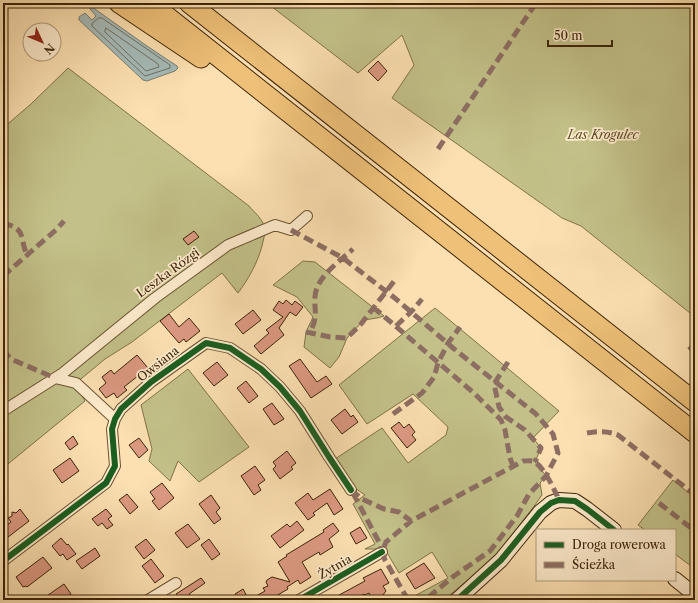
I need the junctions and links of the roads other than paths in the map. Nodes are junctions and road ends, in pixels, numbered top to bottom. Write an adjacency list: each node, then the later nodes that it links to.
1 (119, 3): 4 (highway)
2 (150, 3): 4 (highway)
3 (189, 3): 7 (highway)
4 (292, 115): 10 (highway)
5 (307, 216): 6 (street, Leszka Rózgi)
6 (55, 378): 8 (street, Leszka Rózgi); 9 (street)
7 (695, 402)
8 (3, 411)
9 (115, 419): 11 (street, Owsiana); 14 (street)
10 (695, 433)
11 (351, 490)
12 (613, 529): 20 (street)
13 (382, 552): 19 (street, Żytnia)
14 (3, 561)
15 (676, 580): 17 (street)
16 (176, 583): 18 (street)
17 (695, 595)
18 (148, 600)
19 (299, 600)
20 (457, 600)

